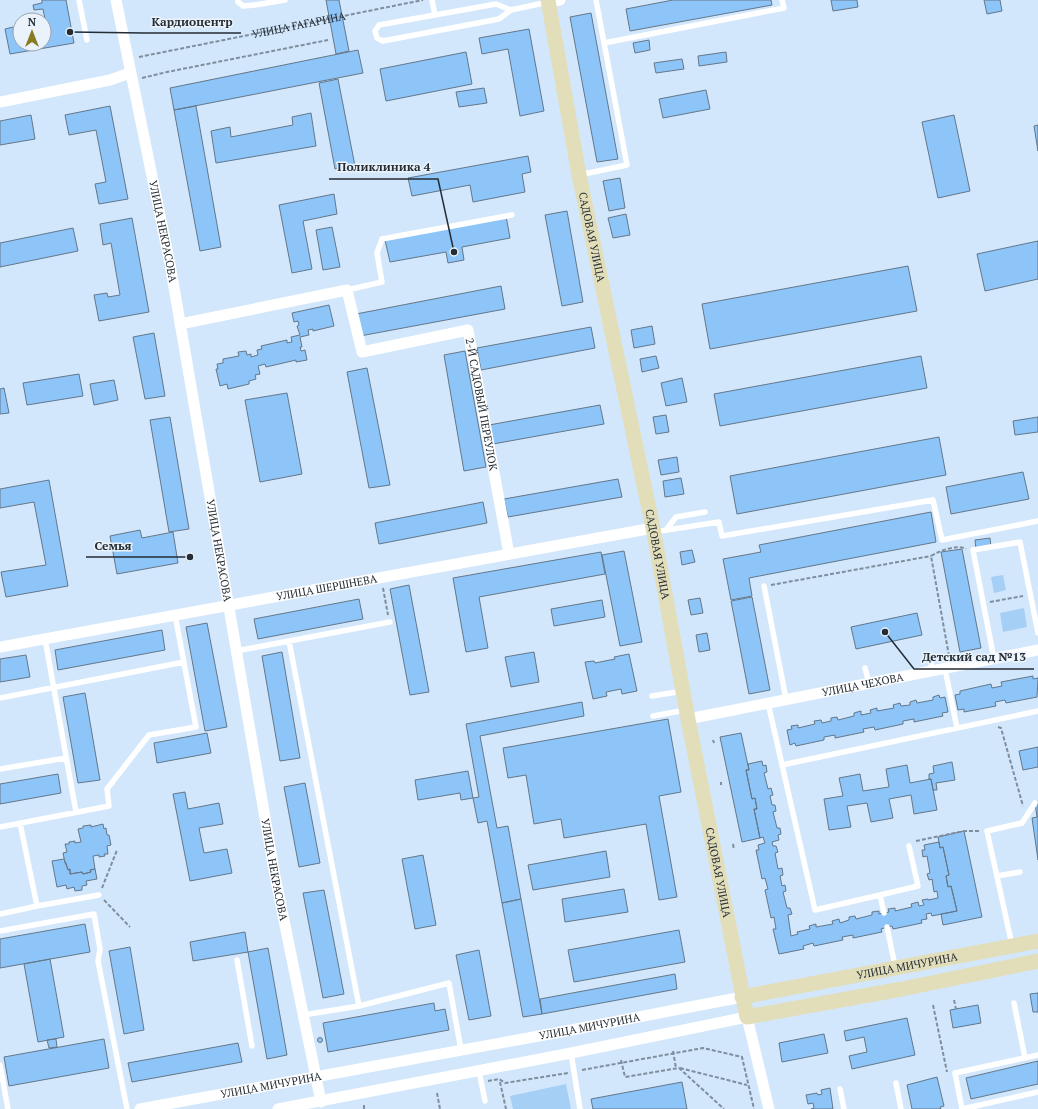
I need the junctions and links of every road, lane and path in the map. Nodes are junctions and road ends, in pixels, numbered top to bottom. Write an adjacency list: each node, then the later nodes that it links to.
1 (79, 0): 12 (lane)
2 (116, 0): 15 (street, УЛИЦА НЕКРАСОВА)
3 (238, 0): 4 (lane)
4 (285, 0)
5 (423, 0): 15 (path, УЛИЦА ГАГАРИНА)
6 (432, 0): 11 (lane)
7 (596, 0): 14 (lane)
8 (782, 0): 14 (lane)
9 (552, 1): 10 (lane); 18 (main road, САДОВАЯ УЛИЦА)
10 (511, 10): 11 (lane); 11 (lane)
11 (435, 15)
12 (87, 40)
13 (328, 40): 16 (path)
14 (604, 43): 18 (lane)
15 (128, 60): 16 (street, УЛИЦА НЕКРАСОВА)
16 (131, 77): 17 (street); 21 (street, УЛИЦА НЕКРАСОВА)
17 (0, 102)
18 (579, 175): 24 (main road, САДОВАЯ УЛИЦА)
19 (512, 215): 20 (lane)
20 (347, 290): 21 (street); 26 (street, 2-Й САДОВЫЙ ПЕРЕУЛОК)
21 (180, 324): 32 (street, УЛИЦА НЕКРАСОВА)
22 (706, 512): 24 (lane)
23 (1038, 521): 24 (lane)
24 (658, 530): 26 (street, УЛИЦА ШЕРШНЕВА); 49 (main road, САДОВАЯ УЛИЦА)
25 (969, 550): 27 (path)
26 (509, 554): 32 (street, УЛИЦА ШЕРШНЕВА)
27 (931, 556): 29 (path); 45 (path)
28 (383, 586): 34 (path)
29 (764, 586): 52 (lane)
30 (1030, 595): 31 (path); 31 (lane); 35 (lane)
31 (983, 604): 42 (lane)
32 (228, 605): 33 (street, УЛИЦА ШЕРШНЕВА); 40 (street, УЛИЦА НЕКРАСОВА)
33 (175, 615): 36 (street, УЛИЦА ШЕРШНЕВА); 43 (lane)
34 (390, 622): 37 (lane)
35 (1038, 633)
36 (45, 639): 38 (street, УЛИЦА ШЕРШНЕВА); 48 (lane)
37 (289, 641): 40 (lane); 94 (lane)
38 (0, 647)
39 (1038, 650): 42 (street, УЛИЦА ЧЕХОВА)
40 (236, 651): 96 (street, УЛИЦА НЕКРАСОВА)
41 (929, 656): 46 (lane)
42 (994, 659): 45 (street, УЛИЦА ЧЕХОВА)
43 (184, 662): 48 (lane); 65 (lane)
44 (865, 668): 47 (lane)
45 (948, 668): 46 (street, УЛИЦА ЧЕХОВА); 58 (lane)
46 (933, 671): 47 (street, УЛИЦА ЧЕХОВА)
47 (869, 683): 52 (street, УЛИЦА ЧЕХОВА)
48 (53, 687): 51 (lane); 61 (lane)
49 (683, 690): 50 (lane); 55 (main road, САДОВАЯ УЛИЦА)
50 (652, 696)
51 (0, 698)
52 (786, 699): 53 (street, УЛИЦА ЧЕХОВА)
53 (768, 703): 55 (street, УЛИЦА ЧЕХОВА); 62 (lane)
54 (1038, 711): 57 (lane)
55 (687, 715): 56 (lane); 90 (main road, САДОВАЯ УЛИЦА)
56 (653, 716)
57 (989, 721): 58 (lane); 66 (path)
58 (957, 728): 62 (lane)
59 (713, 740): 60 (path)
60 (714, 743)
61 (66, 758): 63 (lane); 65 (lane)
62 (782, 765): 78 (lane)
63 (0, 769)
64 (1035, 803): 66 (lane)
65 (76, 812): 67 (lane)
66 (1026, 816): 69 (lane)
67 (20, 823): 68 (lane); 79 (lane)
68 (0, 827)
69 (987, 831): 70 (path); 76 (lane)
70 (916, 841)
71 (733, 844): 74 (path)
72 (909, 846): 78 (lane)
73 (117, 850): 77 (path)
74 (734, 850)
75 (1020, 872): 76 (lane)
76 (997, 876): 86 (lane)
77 (99, 894): 79 (lane); 82 (path)
78 (880, 895): 80 (lane)
79 (37, 906): 81 (lane)
80 (884, 913)
81 (0, 914)
82 (130, 927)
83 (887, 927): 89 (lane)
84 (0, 931): 122 (lane)
85 (1038, 941): 86 (main road, УЛИЦА МИЧУРИНА)
86 (1012, 945): 89 (main road, УЛИЦА МИЧУРИНА)
87 (237, 960): 98 (lane)
88 (1038, 962): 97 (main road, УЛИЦА МИЧУРИНА)
89 (895, 967): 90 (main road, УЛИЦА МИЧУРИНА)
90 (742, 997): 97 (main road, САДОВАЯ УЛИЦА); 99 (street, УЛИЦА МИЧУРИНА)
91 (954, 1000): 95 (path)
92 (1014, 1003): 103 (lane)
93 (933, 1005): 109 (path)
94 (359, 1006): 96 (lane); 99 (lane)
95 (956, 1009)
96 (302, 1015): 110 (street, УЛИЦА НЕКРАСОВА)
97 (747, 1017): 101 (street, УЛИЦА МИЧУРИНА); 131 (street, САДОВАЯ УЛИЦА)
98 (252, 1046)
99 (461, 1050): 110 (street, УЛИЦА МИЧУРИНА)
100 (673, 1052): 104 (path); 106 (path); 130 (path)
101 (571, 1053): 107 (street, УЛИЦА МИЧУРИНА); 108 (lane)
102 (1038, 1055): 103 (lane)
103 (1025, 1058): 134 (lane)
104 (621, 1062): 106 (path); 108 (path)
105 (0, 1065): 121 (lane)
106 (678, 1068): 114 (path); 129 (path)
107 (479, 1071): 111 (lane); 119 (street, УЛИЦА МИЧУРИНА)
108 (573, 1072): 111 (path); 128 (lane)
109 (947, 1072)
110 (316, 1077): 119 (street, УЛИЦА НЕКРАСОВА); 123 (street, УЛИЦА МИЧУРИНА)
111 (481, 1082): 118 (lane)
112 (500, 1082): 127 (path)
113 (896, 1083): 133 (lane)
114 (747, 1085)
115 (840, 1089): 132 (lane)
116 (1038, 1092): 134 (lane)
117 (437, 1093): 126 (path)
118 (485, 1101)
119 (320, 1102): 124 (street, УЛИЦА МИЧУРИНА)
120 (364, 1106): 125 (path)
121 (8, 1109)
122 (127, 1109)
123 (140, 1109)
124 (278, 1109)
125 (364, 1109)
126 (440, 1109)
127 (506, 1109)
128 (580, 1109)
129 (724, 1109)
130 (754, 1109)
131 (769, 1109)
132 (844, 1109)
133 (901, 1109)
134 (962, 1109)

